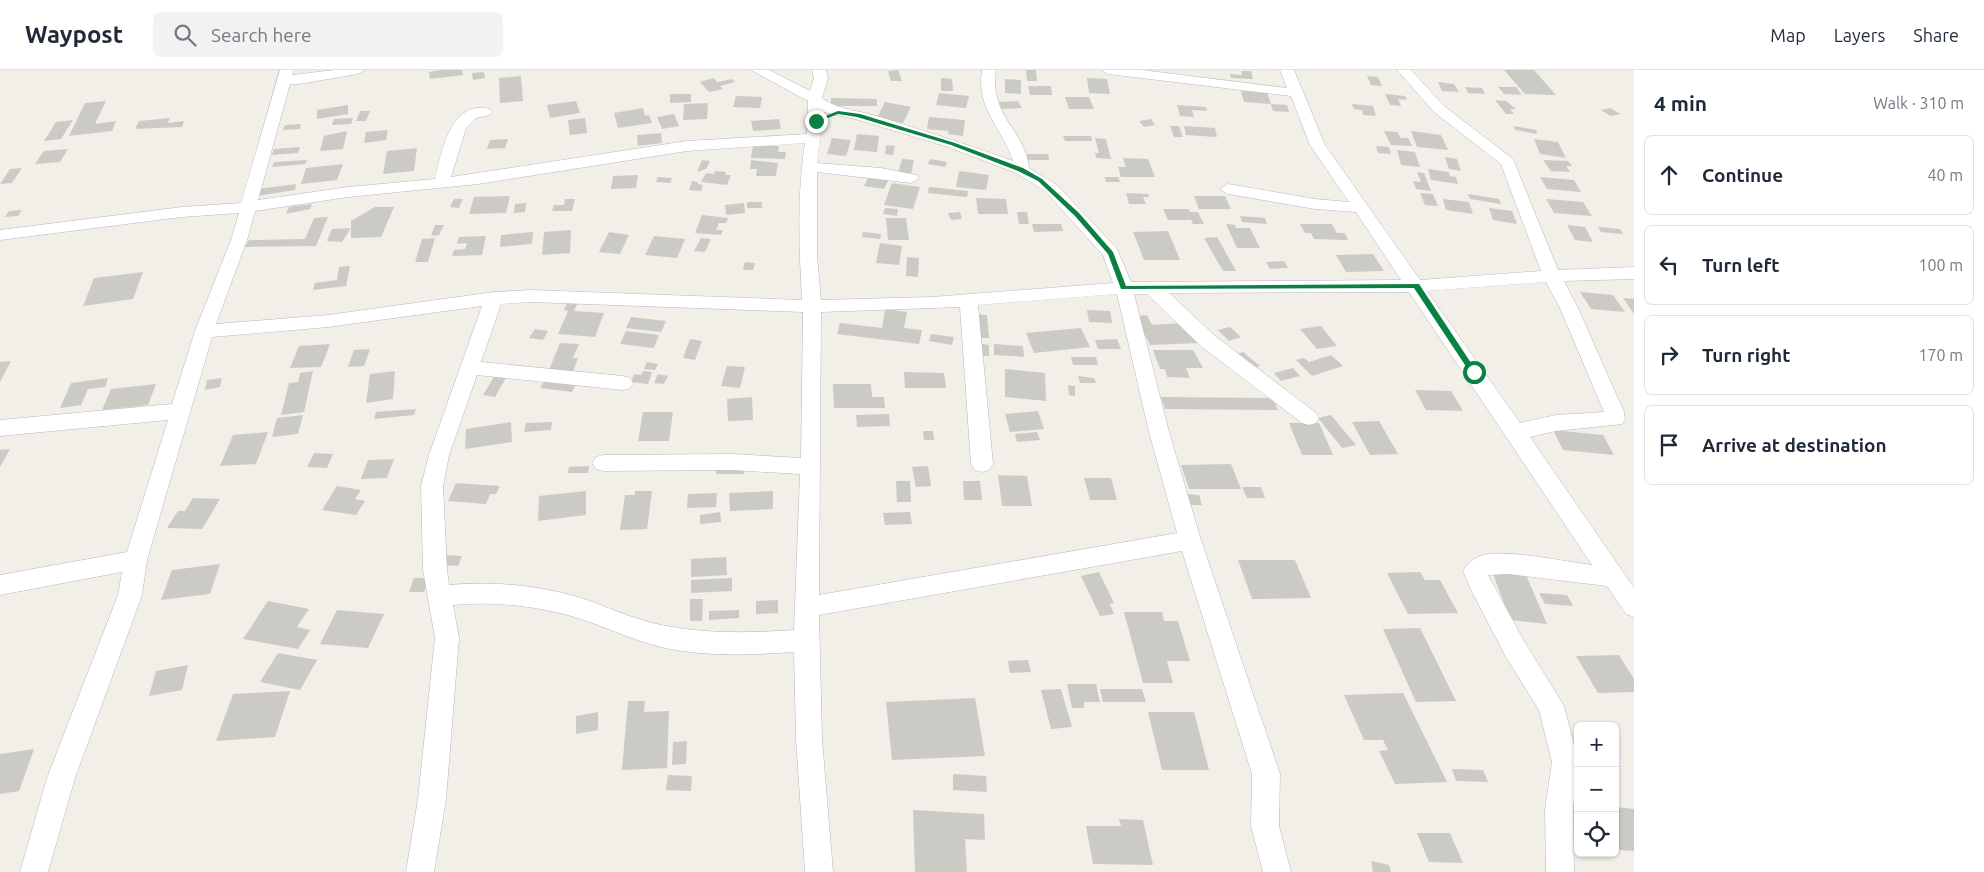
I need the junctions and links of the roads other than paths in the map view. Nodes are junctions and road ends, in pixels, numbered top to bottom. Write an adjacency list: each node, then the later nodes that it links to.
1 (358, 70): 8 (street)
2 (758, 70): 10 (street)
3 (819, 70): 10 (street)
4 (989, 70): 16 (street)
5 (1108, 70): 9 (street)
6 (1287, 70): 9 (street)
7 (1404, 70): 24 (street)
8 (288, 80): 20 (street)
9 (1297, 93): 21 (street)
10 (815, 99): 12 (street); 13 (street)
11 (485, 112): 18 (street)
12 (838, 112): 13 (street); 16 (street)
13 (816, 121): 14 (street)
14 (813, 138): 15 (street); 18 (street)
15 (809, 167): 17 (street); 30 (street)
16 (1020, 170): 26 (street)
17 (911, 178)
18 (442, 183): 20 (street)
19 (1228, 189): 21 (street)
20 (247, 207): 22 (street); 31 (street)
21 (1362, 208): 25 (street)
22 (0, 235)
23 (1634, 273): 24 (street)
24 (1552, 276): 25 (street); 37 (street)
25 (1416, 286): 27 (street); 37 (street)
26 (1124, 288): 27 (street); 29 (street); 41 (street)
27 (1152, 288): 35 (street)
28 (494, 298): 30 (street); 31 (street); 32 (street)
29 (968, 300): 30 (street); 39 (street)
30 (812, 306): 40 (street)
31 (204, 331): 34 (street)
32 (471, 368): 33 (street); 45 (street)
33 (623, 383)
34 (180, 411): 36 (street); 42 (street)
35 (1309, 418)
36 (0, 428)
37 (1528, 450): 43 (street)
38 (603, 463): 40 (street)
39 (982, 464)
40 (811, 467): 46 (street)
41 (1190, 540): 46 (street); 52 (street)
42 (136, 560): 44 (street); 49 (street)
43 (1614, 577): 47 (street); 53 (street)
44 (0, 585)
45 (440, 596): 48 (street); 50 (street)
46 (808, 607): 48 (street)
47 (1634, 607)
48 (806, 640): 51 (street)
49 (34, 872)
50 (420, 872)
51 (819, 872)
52 (1277, 872)
53 (1560, 872)

